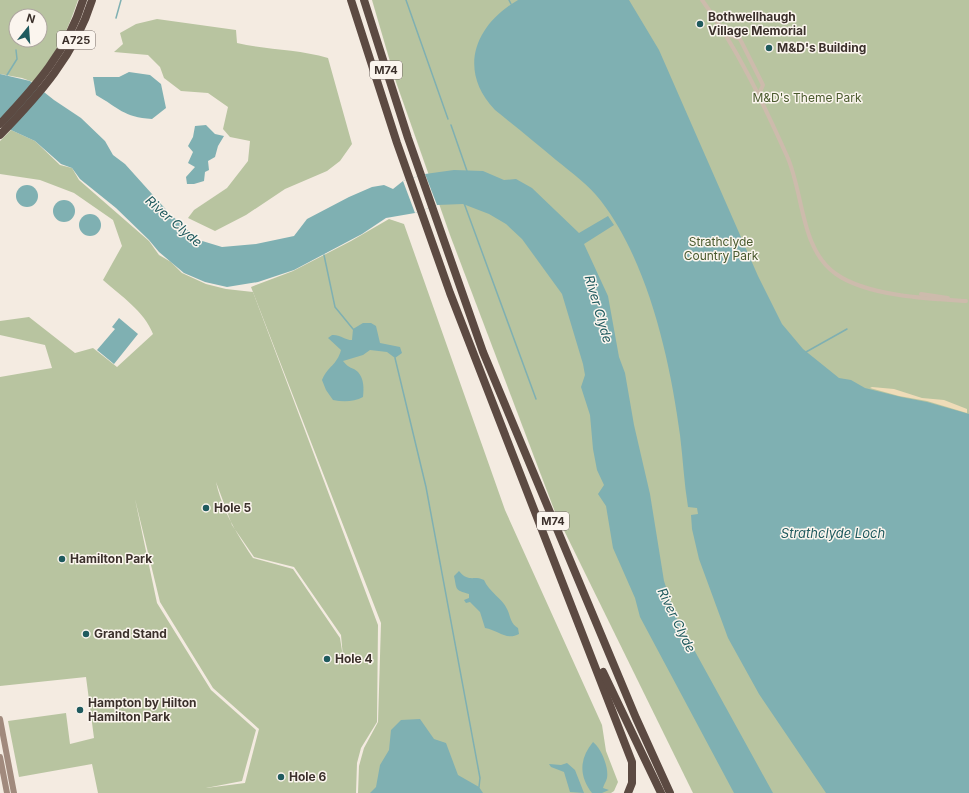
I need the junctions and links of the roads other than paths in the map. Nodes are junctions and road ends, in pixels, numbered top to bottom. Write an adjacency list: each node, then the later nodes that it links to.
1 (82, 0): 7 (highway, A725)
2 (92, 0): 7 (highway, A725)
3 (364, 0): 21 (highway, M74)
4 (702, 0): 6 (street)
5 (351, 2): 13 (highway, M74)
6 (726, 34): 8 (street); 8 (street)
7 (49, 74): 9 (highway, A725); 10 (highway, A725)
8 (758, 96): 11 (street)
9 (0, 124)
10 (0, 135)
11 (858, 285): 12 (street); 12 (street)
12 (967, 302)
13 (578, 619): 19 (highway); 20 (highway, M74)
14 (0, 719): 15 (main road)
15 (2, 744): 18 (main road)
16 (0, 757): 17 (main road)
17 (7, 793)
18 (14, 793)
19 (628, 793)
20 (661, 793)
21 (670, 793)

